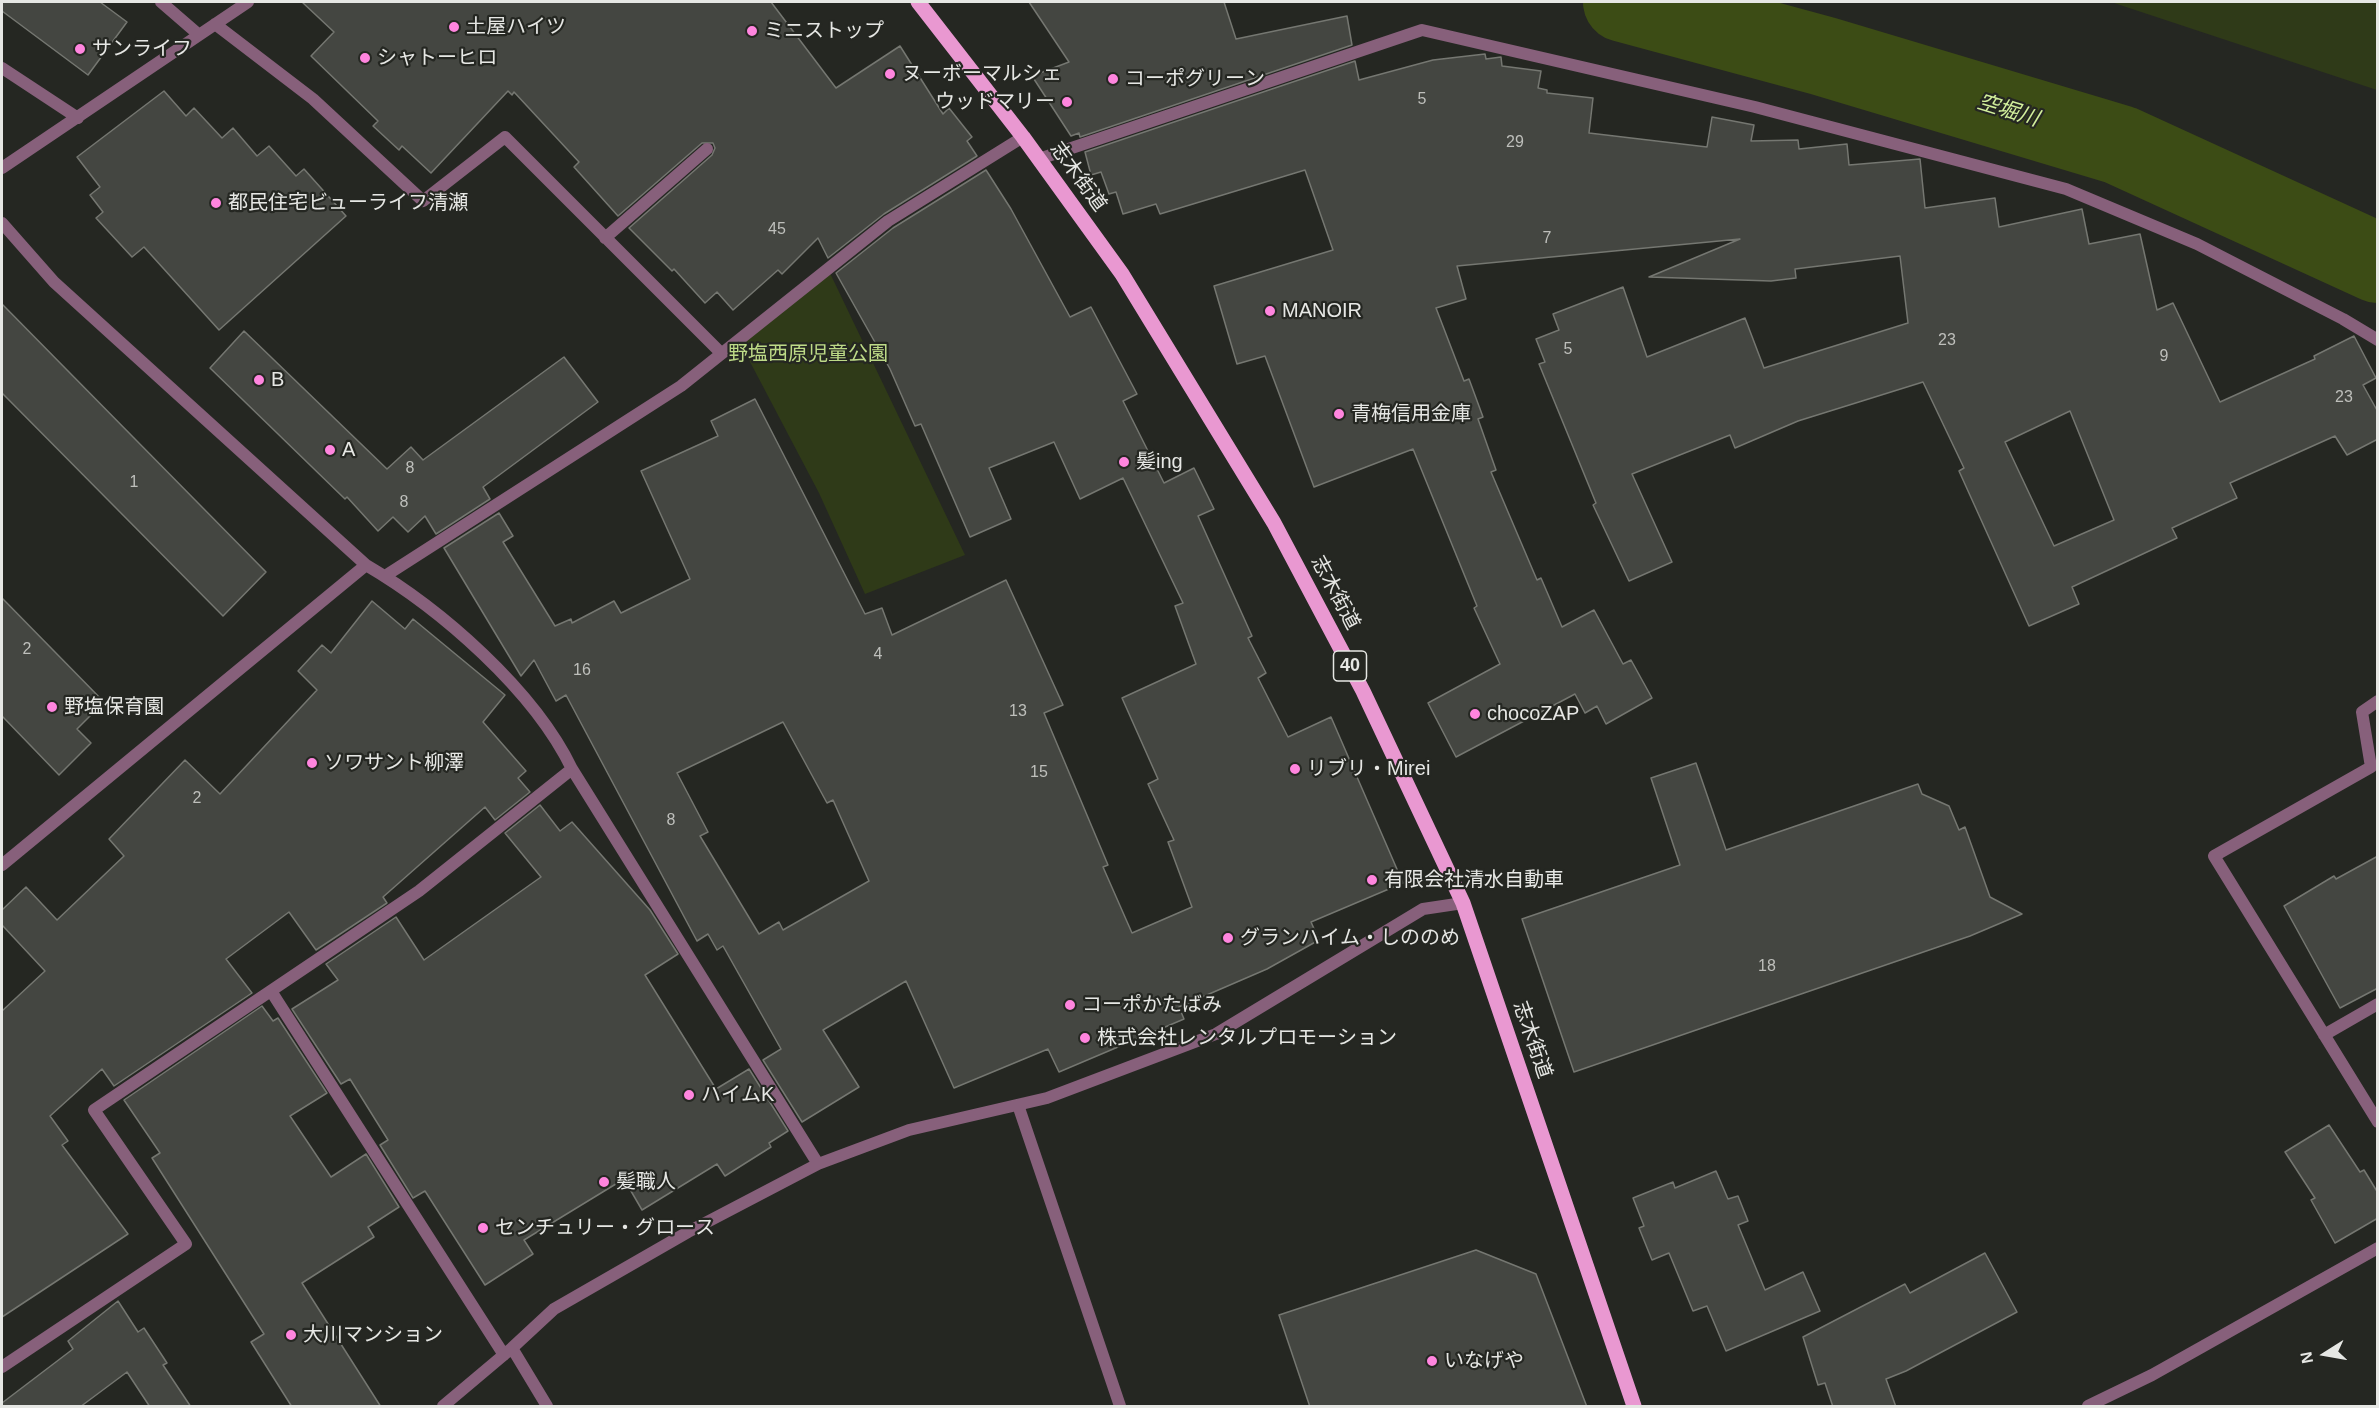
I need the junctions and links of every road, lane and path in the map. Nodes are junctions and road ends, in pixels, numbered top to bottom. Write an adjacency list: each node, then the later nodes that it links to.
1 (161, 2): 5 (street)
2 (248, 2): 4 (street)
3 (918, 2): 8 (main road, 志木街道 / 40)
4 (215, 24): 5 (street); 13 (street)
5 (198, 34): 7 (street)
6 (2, 68): 7 (street)
7 (78, 118): 11 (street)
8 (1023, 137): 10 (main road, 志木街道 / 40); 15 (street)
9 (707, 149): 13 (street)
10 (1039, 159): 14 (street); 21 (main road, 志木街道 / 40)
11 (2, 168)
12 (2, 223): 16 (street)
13 (605, 238): 15 (street)
14 (2378, 340)
15 (721, 353): 17 (street)
16 (366, 565): 17 (street); 20 (street)
17 (385, 576): 19 (street)
18 (2378, 701): 24 (street)
19 (572, 769): 22 (street); 27 (street)
20 (2, 865)
21 (1463, 903): 25 (street); 34 (main road, 志木街道 / 40)
22 (271, 991): 29 (street); 30 (street)
23 (2378, 1004): 24 (street)
24 (2324, 1035): 26 (street)
25 (1018, 1105): 27 (street); 33 (street)
26 (2378, 1122)
27 (818, 1164): 29 (street)
28 (2378, 1248): 35 (street)
29 (508, 1352): 31 (street); 32 (street)
30 (2, 1367)
31 (443, 1407)
32 (547, 1407)
33 (1120, 1407)
34 (1634, 1407)
35 (2088, 1407)

